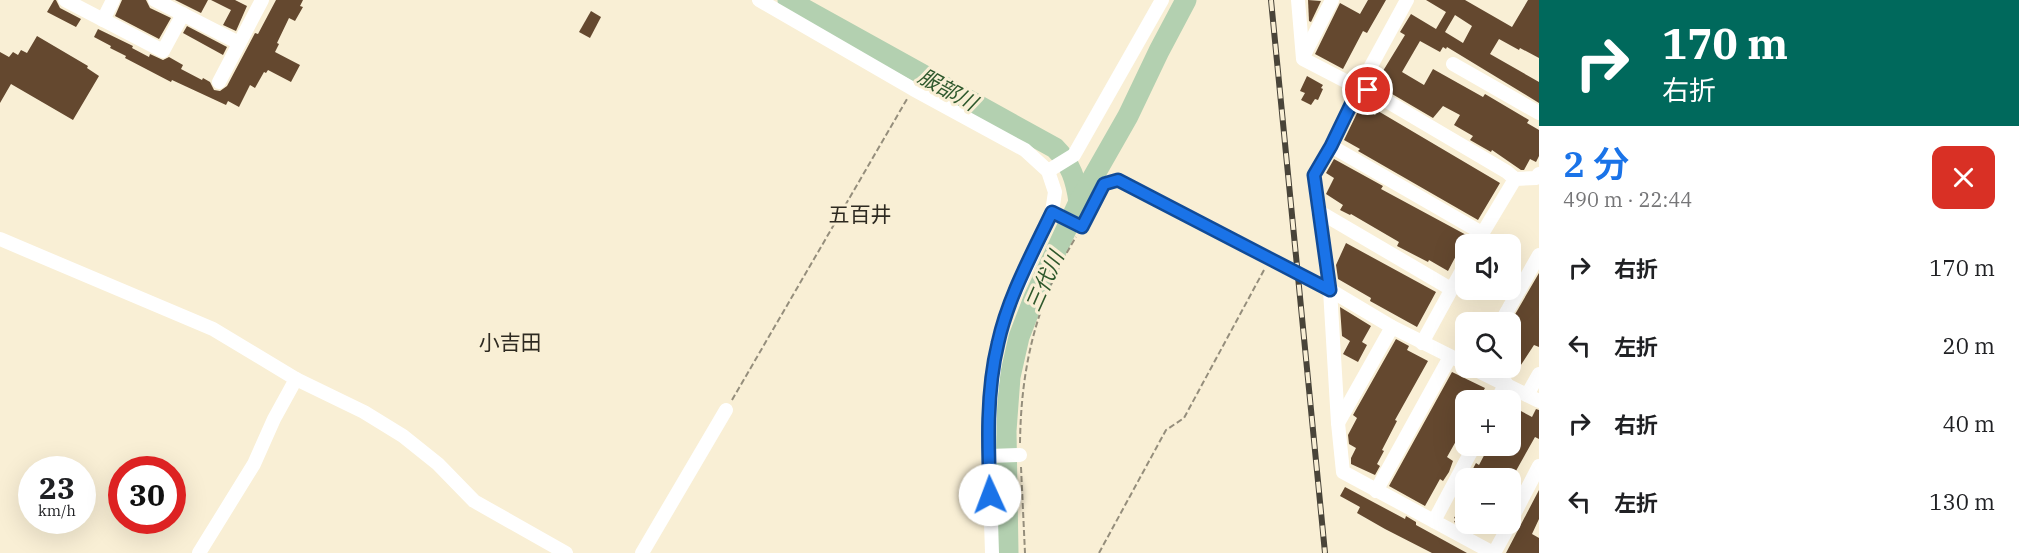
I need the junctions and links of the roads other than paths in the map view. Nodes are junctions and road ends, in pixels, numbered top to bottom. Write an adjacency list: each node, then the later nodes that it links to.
1 (65, 0): 11 (street)
2 (113, 0): 11 (street)
3 (155, 0): 10 (street)
4 (759, 0): 19 (street)
5 (1162, 0): 19 (street)
6 (1298, 0): 13 (street)
7 (1332, 0): 13 (street)
8 (1407, 0): 16 (street)
9 (257, 2): 12 (street)
10 (183, 14): 11 (street); 12 (street)
11 (103, 20)
12 (239, 43): 15 (street)
13 (1303, 57): 16 (street)
14 (1453, 64): 17 (street)
15 (219, 82)
16 (1359, 88): 18 (street); 21 (street)
17 (1539, 113)
18 (1331, 146): 22 (street); 24 (street)
19 (1051, 169): 23 (street)
20 (1539, 174): 21 (street)
21 (1515, 179): 25 (street)
22 (1318, 211): 29 (street); 30 (street)
23 (1054, 212): 30 (street); 45 (street)
24 (1471, 234)
25 (1482, 234)
26 (0, 239): 38 (street)
27 (1539, 255): 31 (street)
28 (1455, 282): 29 (street)
29 (1451, 289): 33 (street)
30 (1330, 290): 32 (street); 43 (street)
31 (1507, 312)
32 (1392, 327): 33 (street); 43 (street)
33 (1422, 343): 34 (street)
34 (1450, 357): 35 (street); 48 (street)
35 (1455, 359)
36 (1539, 374): 41 (street)
37 (1495, 378): 39 (street)
38 (296, 379): 52 (street); 53 (street)
39 (1506, 383): 40 (street); 41 (street)
40 (1502, 390)
41 (1533, 398)
42 (726, 410): 54 (street)
43 (1338, 423): 48 (street)
44 (1018, 455): 45 (street)
45 (990, 456): 55 (street)
46 (1469, 456): 50 (street)
47 (1539, 466): 49 (street)
48 (1376, 491): 50 (street)
49 (1521, 501)
50 (1434, 521): 56 (street)
51 (1504, 534): 56 (street)
52 (199, 553)
53 (566, 553)
54 (642, 553)
55 (992, 553)
56 (1494, 553)

